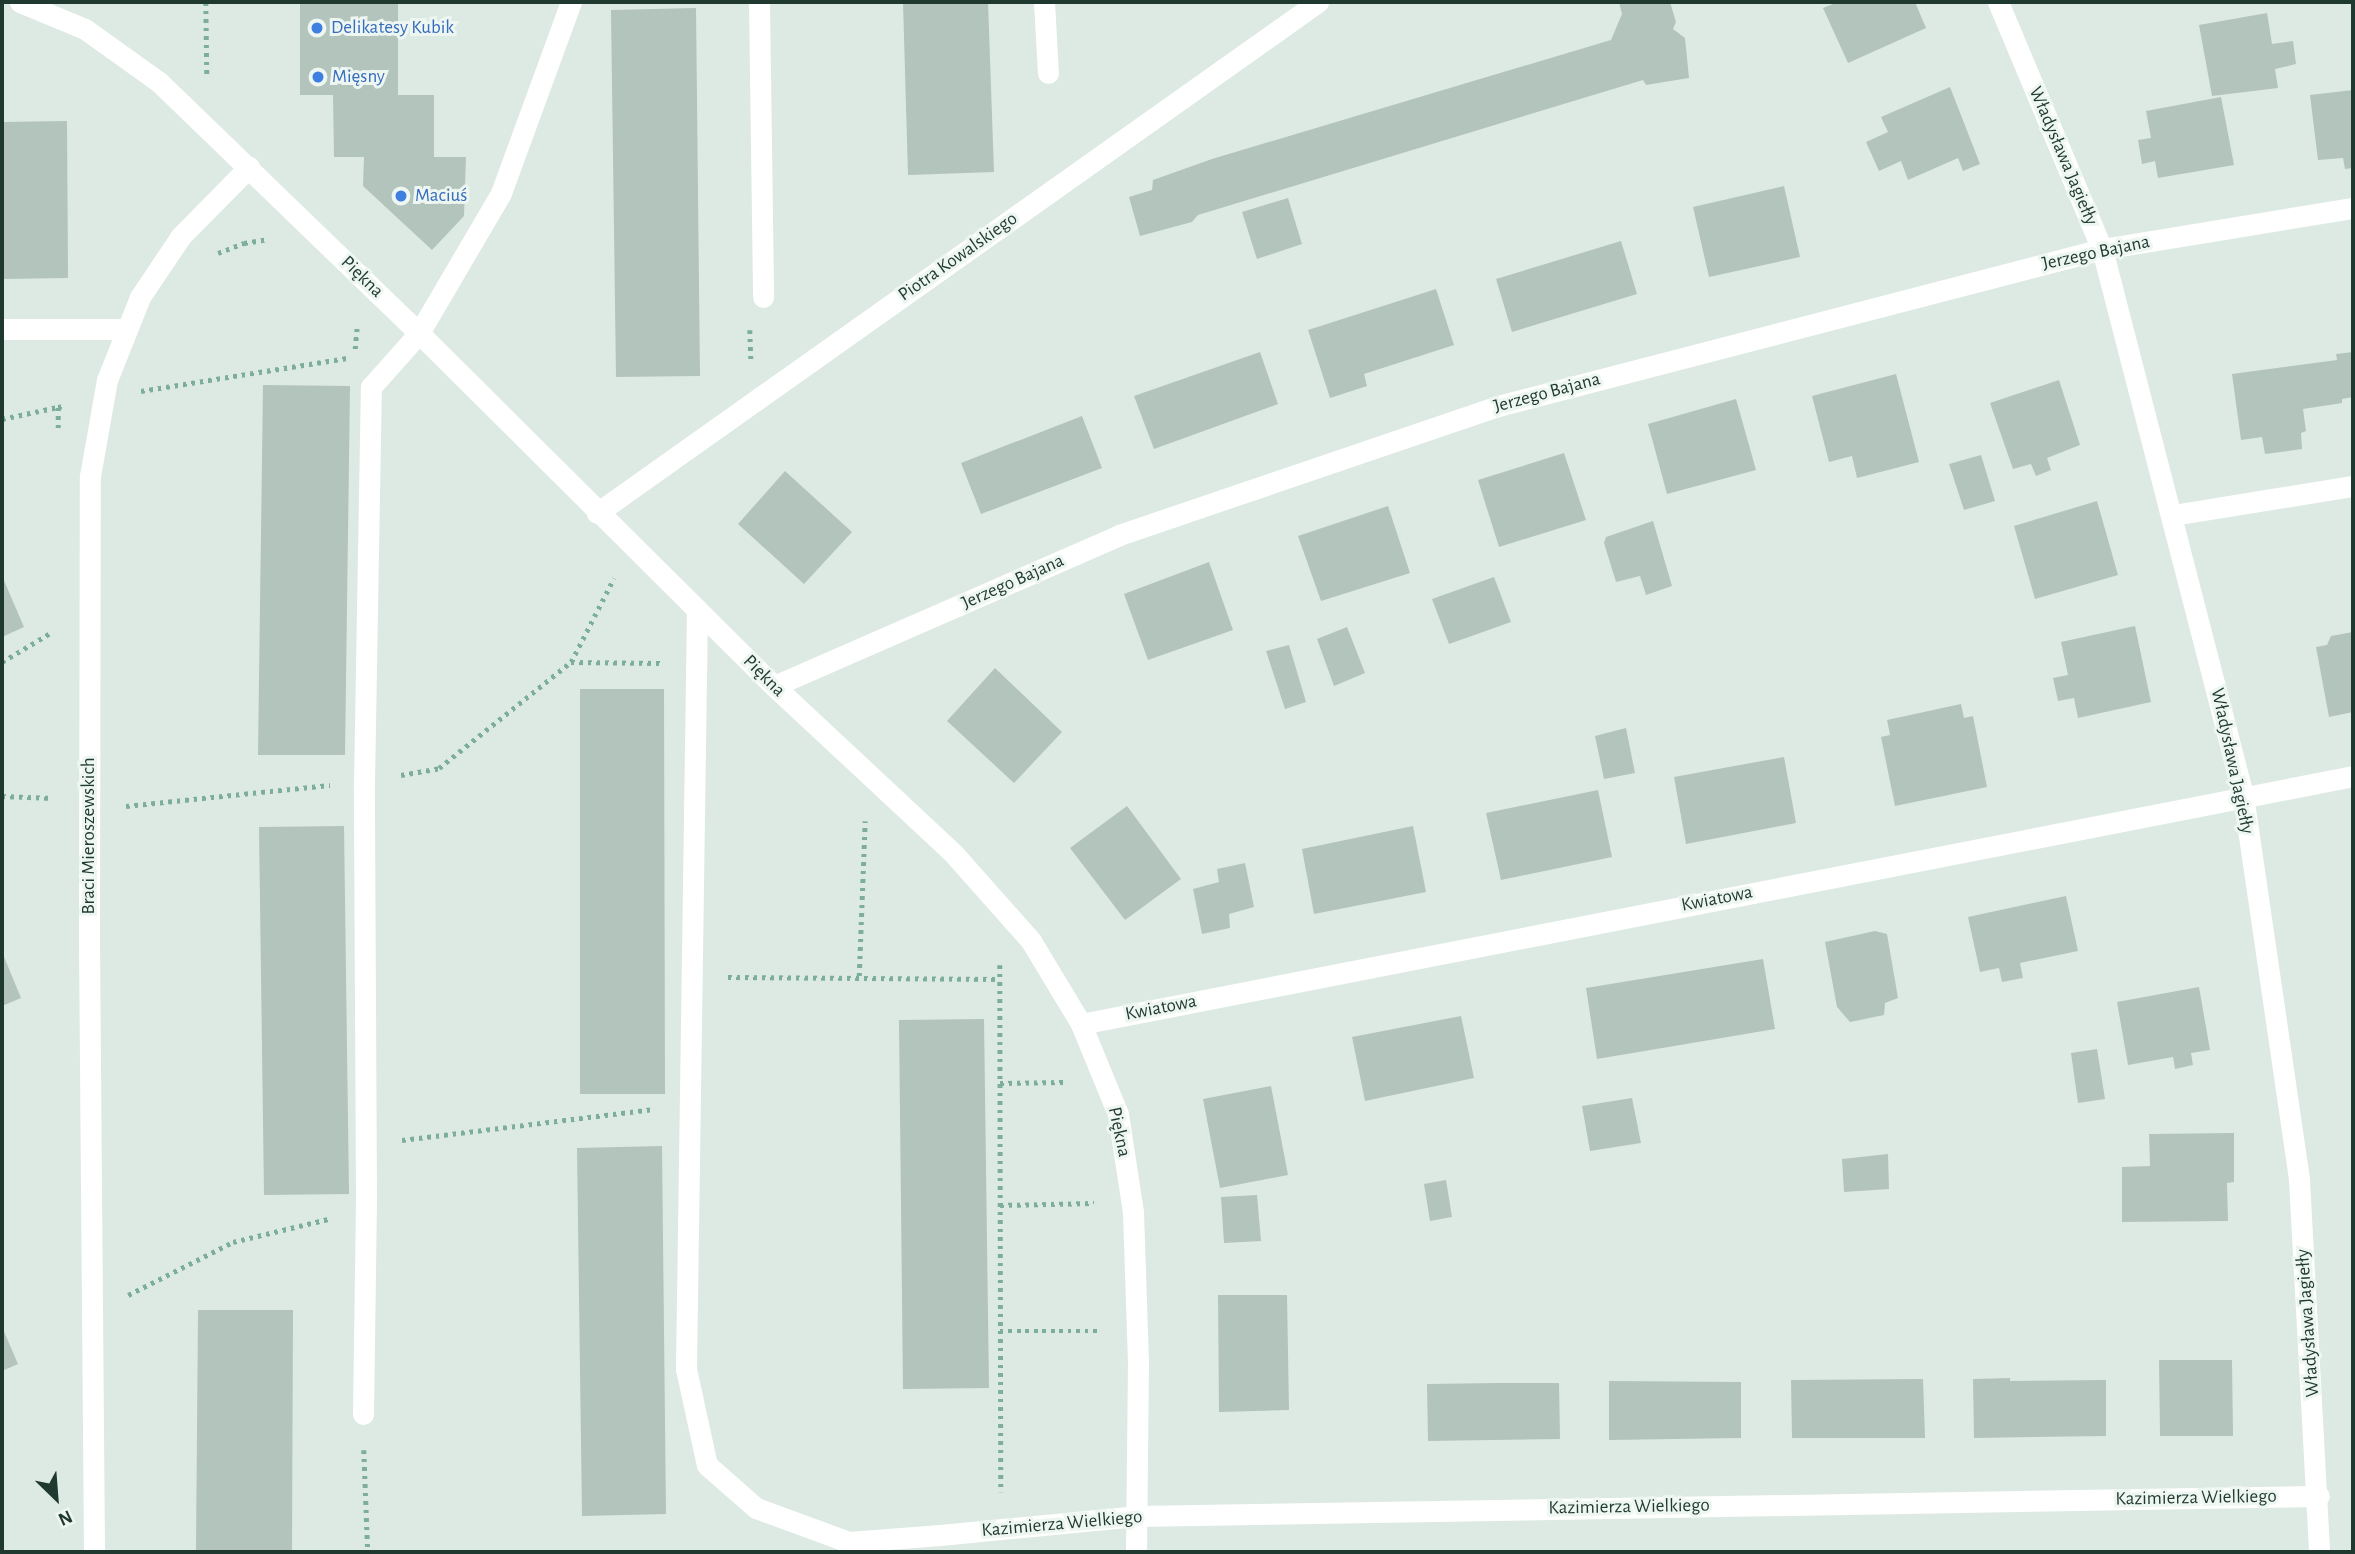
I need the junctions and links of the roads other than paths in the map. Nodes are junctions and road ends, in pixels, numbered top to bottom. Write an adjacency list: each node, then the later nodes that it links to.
1 (20, 2): 8 (street, Piękna)
2 (571, 2): 14 (street)
3 (759, 2): 11 (street)
4 (1044, 2): 7 (street)
5 (1318, 2): 16 (street, Piotra Kowalskiego)
6 (1998, 2): 10 (street, Władysława Jagiełły)
7 (1048, 73)
8 (249, 167): 13 (street, Braci Mieroszewskich); 14 (street, Piękna)
9 (2353, 208): 10 (street, Jerzego Bajana)
10 (2102, 249): 17 (street, Władysława Jagiełły); 19 (street, Jerzego Bajana)
11 (763, 297)
12 (2, 329): 13 (street)
13 (127, 330): 26 (street, Braci Mieroszewskich)
14 (419, 333): 16 (street, Piękna); 23 (street)
15 (2353, 486): 17 (street)
16 (597, 513): 18 (street, Piękna)
17 (2173, 515): 21 (street, Władysława Jagiełły)
18 (697, 609): 19 (street, Piękna); 25 (street, Kazimierza Wielkiego)
19 (774, 686): 22 (street, Piękna)
20 (2353, 776): 21 (street, Kwiatowa)
21 (2243, 795): 22 (street, Kwiatowa); 24 (street, Władysława Jagiełły)
22 (1081, 1024): 25 (street, Piękna)
23 (363, 1414)
24 (2319, 1496): 25 (street, Kazimierza Wielkiego); 28 (street, Władysława Jagiełły)
25 (1136, 1516): 27 (street, Piękna)
26 (94, 1552)
27 (1136, 1552)
28 (2319, 1552)

